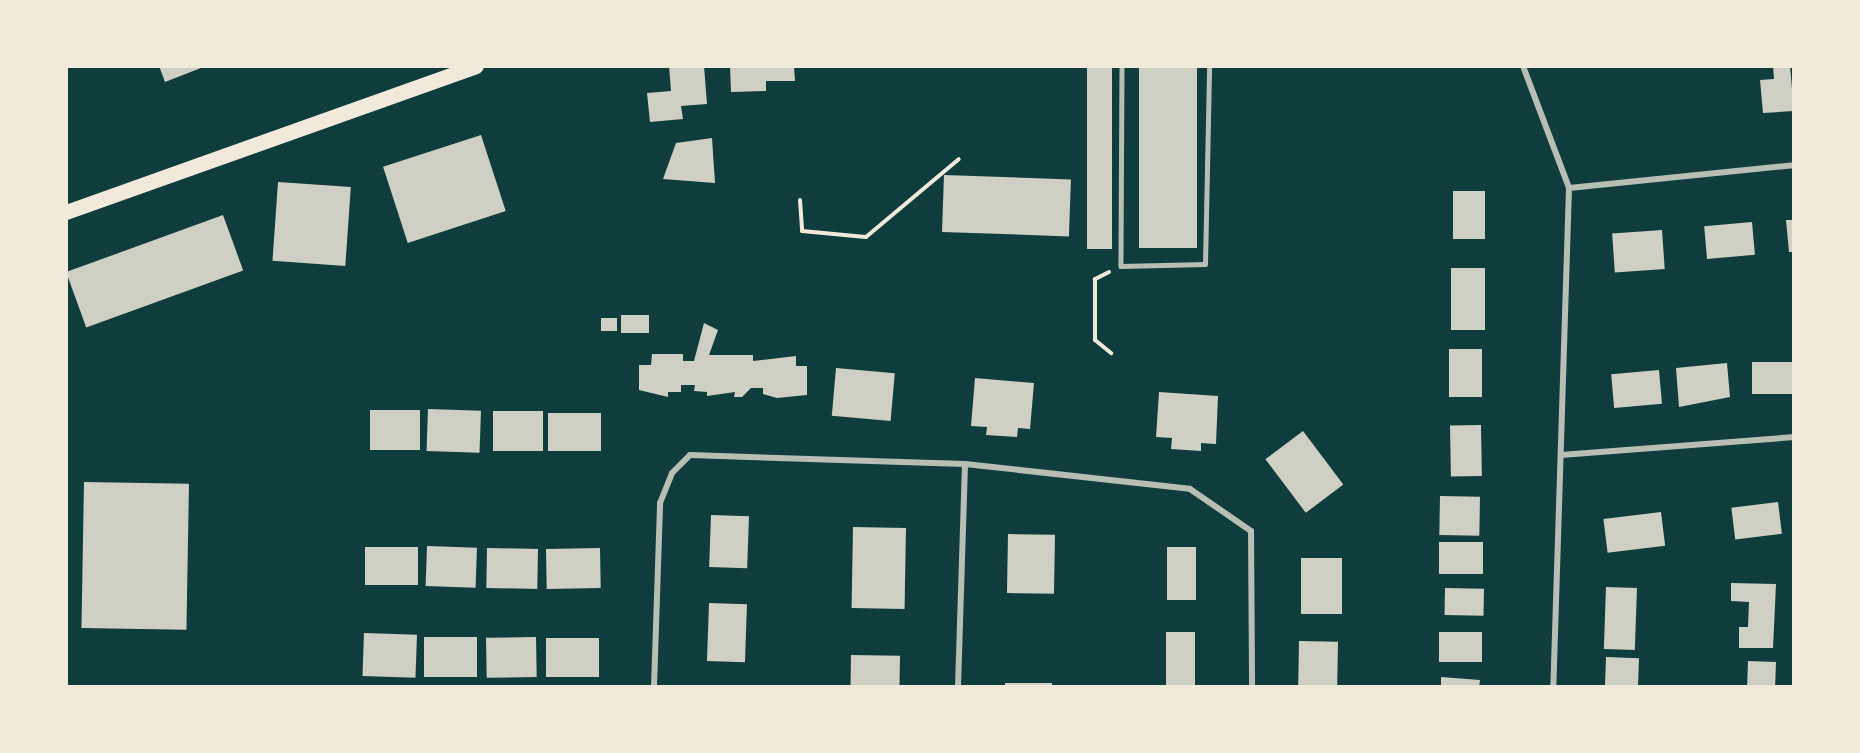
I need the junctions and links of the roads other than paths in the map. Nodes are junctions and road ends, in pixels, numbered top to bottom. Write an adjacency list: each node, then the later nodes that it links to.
1 (477, 66): 7 (main road)
2 (1122, 66): 3 (lane)
3 (1209, 66)
4 (1523, 66): 6 (street)
5 (1794, 165): 6 (street)
6 (1569, 188): 9 (street)
7 (66, 212)
8 (1794, 437): 9 (street)
9 (1561, 455): 14 (street)
10 (965, 464): 11 (street); 12 (street); 13 (street)
11 (654, 687)
12 (958, 687)
13 (1252, 687)
14 (1553, 687)

